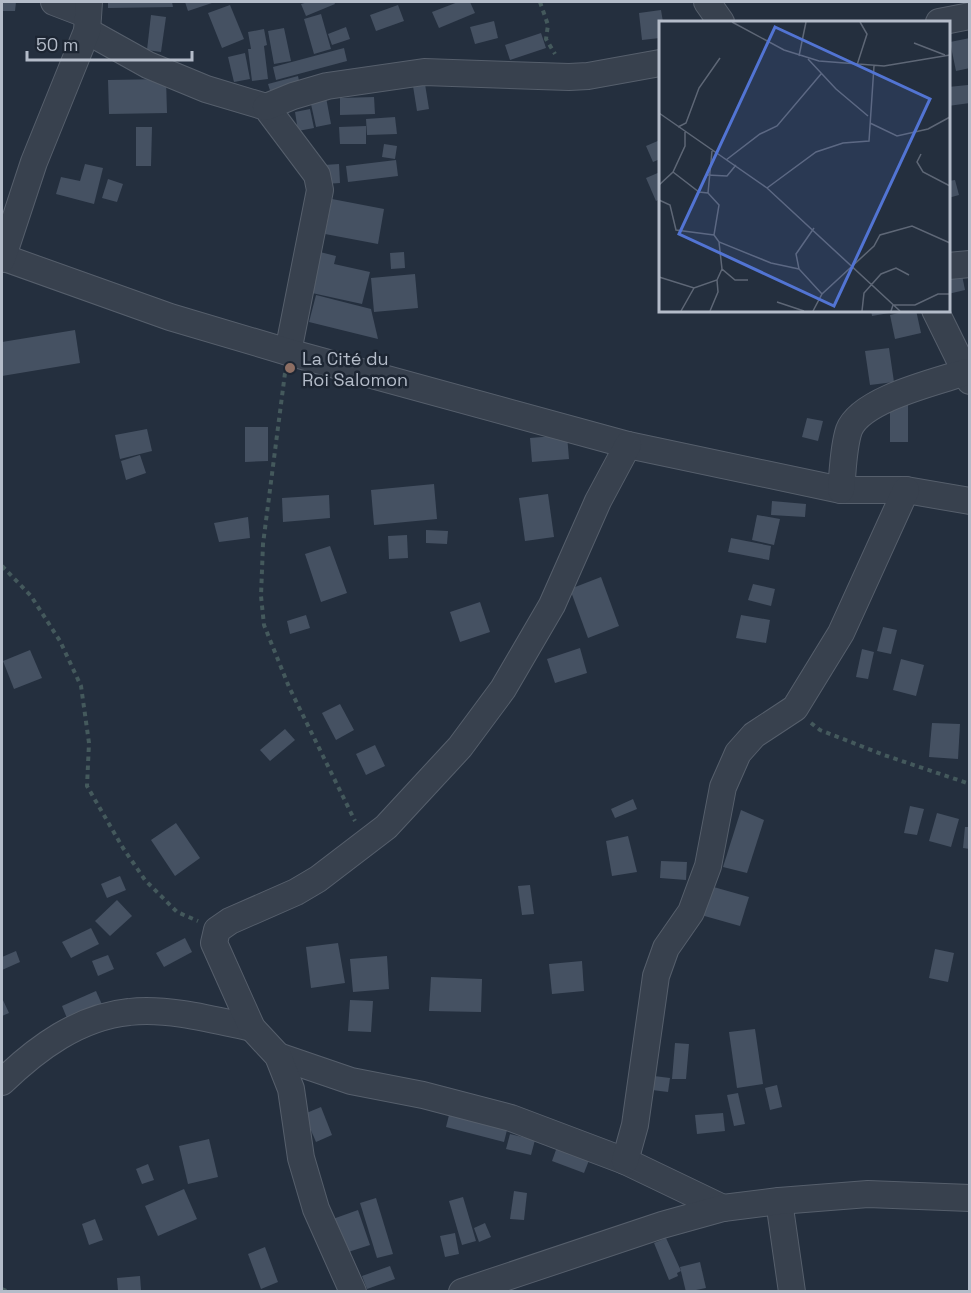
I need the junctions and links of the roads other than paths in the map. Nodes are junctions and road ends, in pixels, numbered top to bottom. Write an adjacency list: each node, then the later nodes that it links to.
1 (54, 2): 3 (street)
2 (706, 2): 5 (street)
3 (88, 16): 8 (street); 9 (street)
4 (969, 16): 6 (street)
5 (720, 21)
6 (944, 21)
7 (659, 63): 8 (street)
8 (266, 108): 13 (street)
9 (2, 258): 13 (street)
10 (969, 264): 11 (street)
11 (950, 266)
12 (936, 312): 14 (street)
13 (288, 352): 15 (street)
14 (968, 377): 16 (street)
15 (628, 445): 16 (street); 19 (street)
16 (841, 490): 17 (street)
17 (906, 490): 18 (street); 22 (street)
18 (969, 501)
19 (252, 1028): 20 (street); 21 (street)
20 (278, 1056): 22 (street); 26 (street)
21 (2, 1082)
22 (625, 1161): 25 (street)
23 (969, 1198): 24 (street)
24 (779, 1201): 25 (street); 28 (street)
25 (723, 1208): 27 (street)
26 (353, 1292)
27 (462, 1292)
28 (792, 1292)

